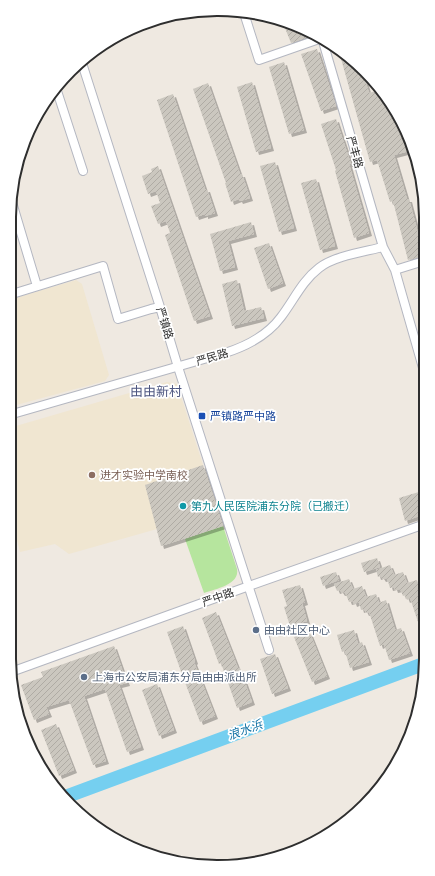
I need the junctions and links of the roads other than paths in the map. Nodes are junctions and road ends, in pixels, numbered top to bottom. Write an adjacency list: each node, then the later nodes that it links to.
1 (246, 18): 2 (street, 严丰路)
2 (314, 41)
3 (325, 47): 9 (street, 严丰路)
4 (84, 67): 14 (street, 严镇路)
5 (58, 95): 6 (street)
6 (83, 171)
7 (16, 216): 8 (street)
8 (18, 223): 12 (street)
9 (383, 247): 11 (street, 严丰路); 16 (street, 严民路)
10 (419, 263): 11 (street)
11 (395, 270): 15 (street, 严丰路)
12 (37, 286): 13 (street); 14 (street)
13 (16, 293)
14 (160, 307): 16 (street, 严镇路)
15 (419, 354)
16 (178, 367): 17 (street, 严民路); 19 (street, 严镇路)
17 (16, 413)
18 (419, 526): 19 (street, 严中路)
19 (249, 586): 20 (street, 严镇路); 21 (street, 严中路)
20 (269, 650)
21 (16, 670)

